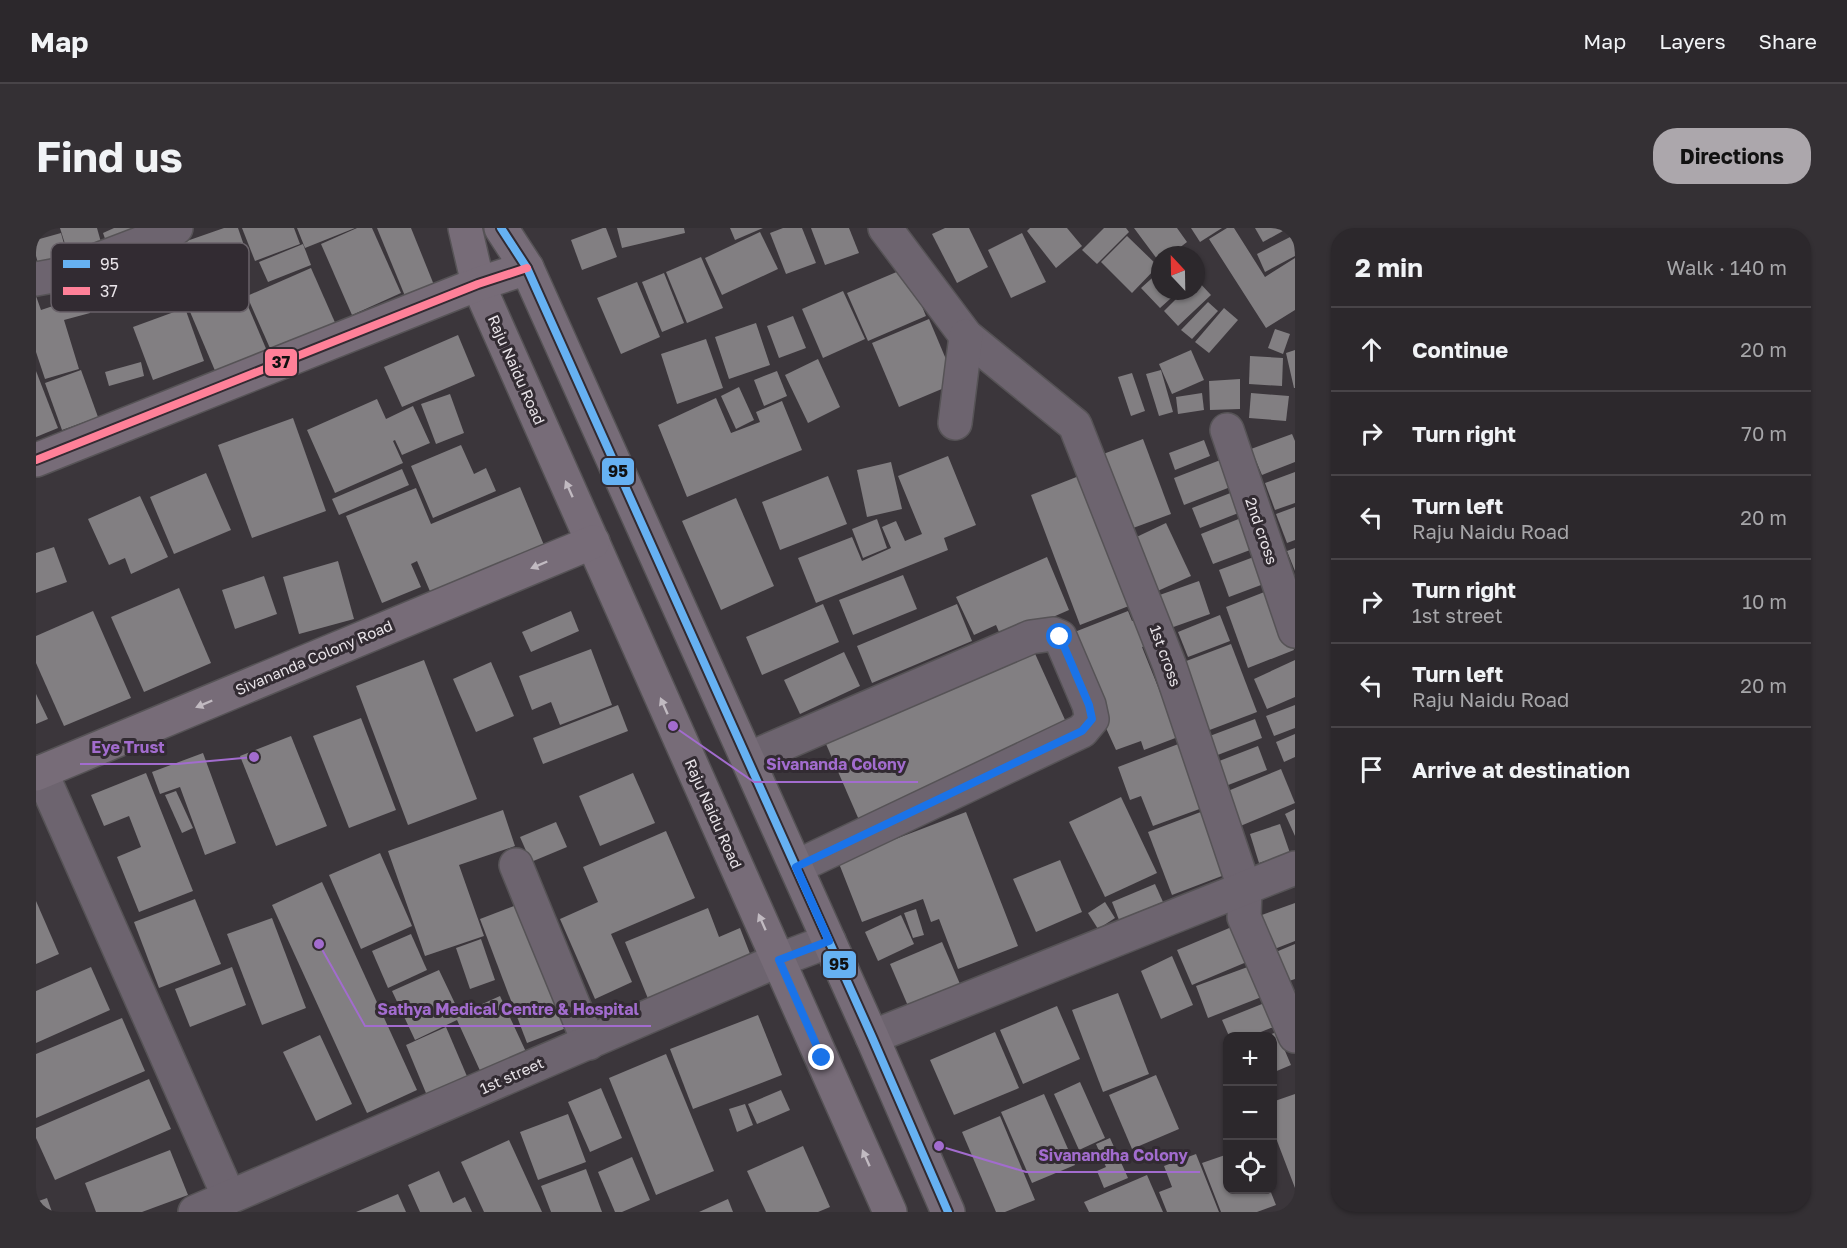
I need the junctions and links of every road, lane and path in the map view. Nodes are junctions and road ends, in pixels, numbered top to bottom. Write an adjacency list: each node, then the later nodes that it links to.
1 (176, 228): 5 (street)
2 (465, 228): 9 (main road, Raju Naidu Road)
3 (501, 228): 6 (main road)
4 (885, 228): 10 (street)
5 (138, 243)
6 (527, 268): 9 (main road); 16 (main road)
7 (51, 276): 8 (street)
8 (36, 279)
9 (478, 284): 13 (main road); 14 (main road, Raju Naidu Road, one-way to 9)
10 (966, 336): 11 (street); 21 (street, 1st cross)
11 (955, 423)
12 (1227, 430): 15 (street, 2nd cross)
13 (36, 460)
14 (593, 542): 17 (main road, Sivananda Colony Road, one-way to 17); 23 (main road, Raju Naidu Road, one-way to 14)
15 (1295, 631)
16 (748, 759): 19 (main road); 19 (street)
17 (39, 773): 27 (street)
18 (516, 865): 26 (street)
19 (796, 867): 22 (main road)
20 (1295, 868): 21 (street)
21 (1245, 890): 24 (street, 1st cross); 25 (street)
22 (829, 941): 23 (street, 1st street); 25 (main road)
23 (779, 960): 26 (street, 1st street); 29 (main road, Raju Naidu Road, one-way to 23)
24 (1295, 1036)
25 (872, 1037): 30 (main road)
26 (589, 1043): 27 (street, 1st street)
27 (229, 1197): 28 (street, 1st street)
28 (195, 1212)
29 (890, 1212)
30 (948, 1212)

